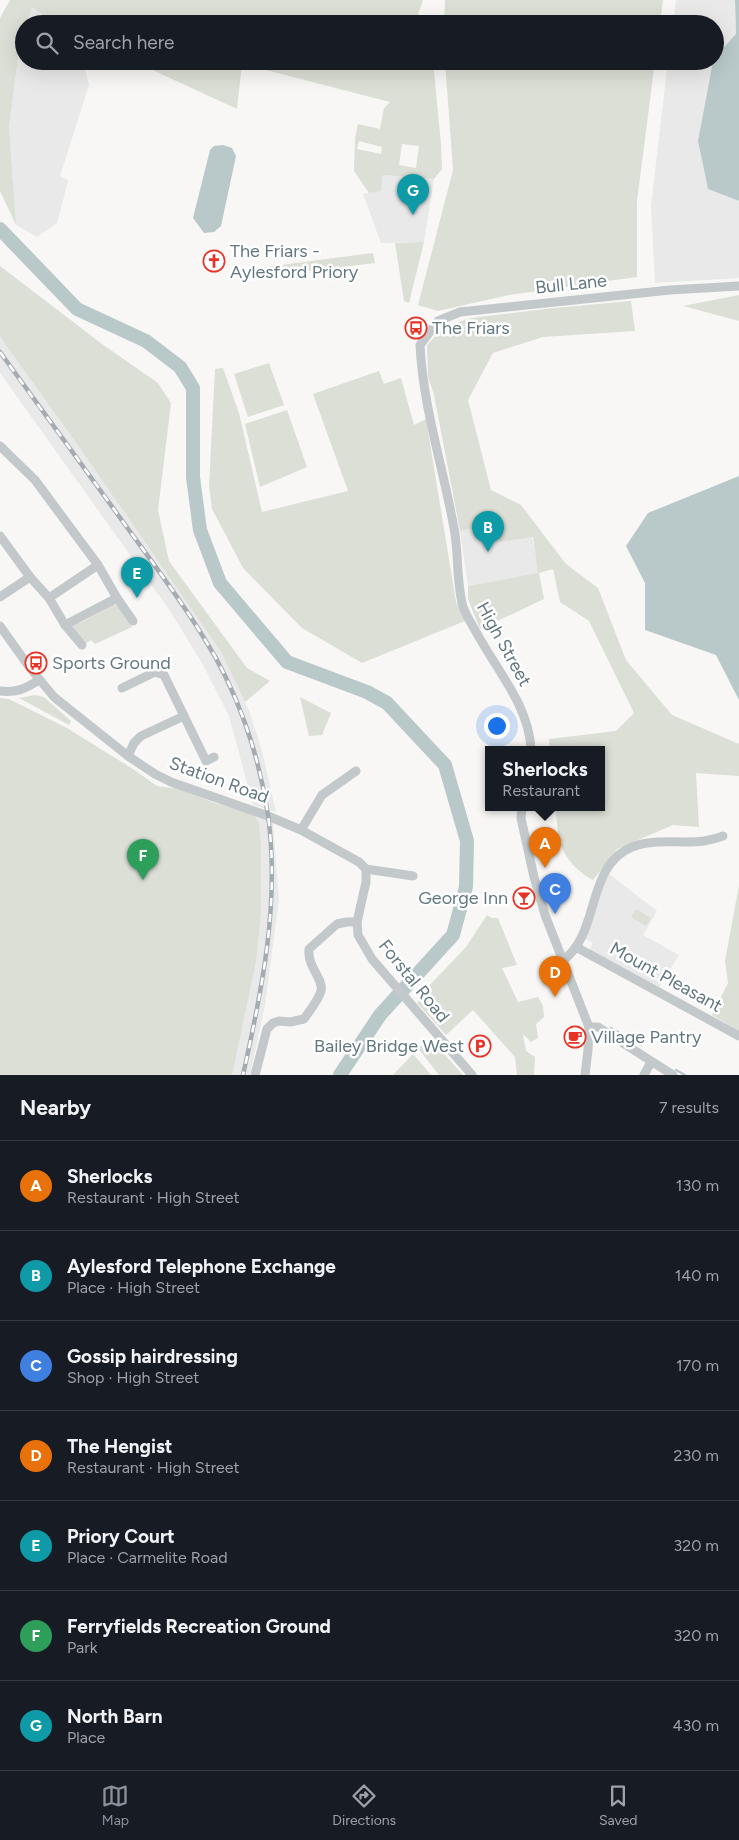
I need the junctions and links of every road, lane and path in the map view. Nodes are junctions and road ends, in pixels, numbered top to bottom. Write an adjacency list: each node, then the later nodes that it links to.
1 (739, 286): 2 (street, Bull Lane)
2 (420, 345): 18 (street, High Street)
3 (0, 446): 5 (street)
4 (0, 536): 6 (street)
5 (98, 565): 8 (street); 9 (street)
6 (30, 577): 7 (street); 8 (street)
7 (0, 596)
8 (49, 598): 11 (street)
9 (117, 598): 10 (street); 11 (street)
10 (133, 622)
11 (65, 624): 13 (street)
12 (0, 626): 14 (street, Station Road)
13 (82, 645)
14 (39, 680): 16 (street); 19 (street, Station Road)
15 (122, 688): 17 (street)
16 (0, 691)
17 (184, 716): 19 (street); 20 (street)
18 (531, 746)
19 (128, 756): 23 (street, Station Road)
20 (214, 757)
21 (356, 770): 23 (street)
22 (522, 811): 29 (street)
23 (301, 830): 25 (street, Station Road)
24 (723, 836): 28 (street)
25 (366, 869): 26 (street, Station Road); 27 (street)
26 (413, 876)
27 (357, 922): 33 (street); 34 (street, Forstal Road)
28 (576, 947): 29 (street); 31 (street, Mount Pleasant)
29 (562, 961): 30 (street)
30 (589, 1027): 32 (street); 35 (street)
31 (739, 1036)
32 (651, 1062): 36 (street); 37 (street)
33 (255, 1075)
34 (472, 1075)
35 (585, 1075)
36 (644, 1075)
37 (673, 1075)

